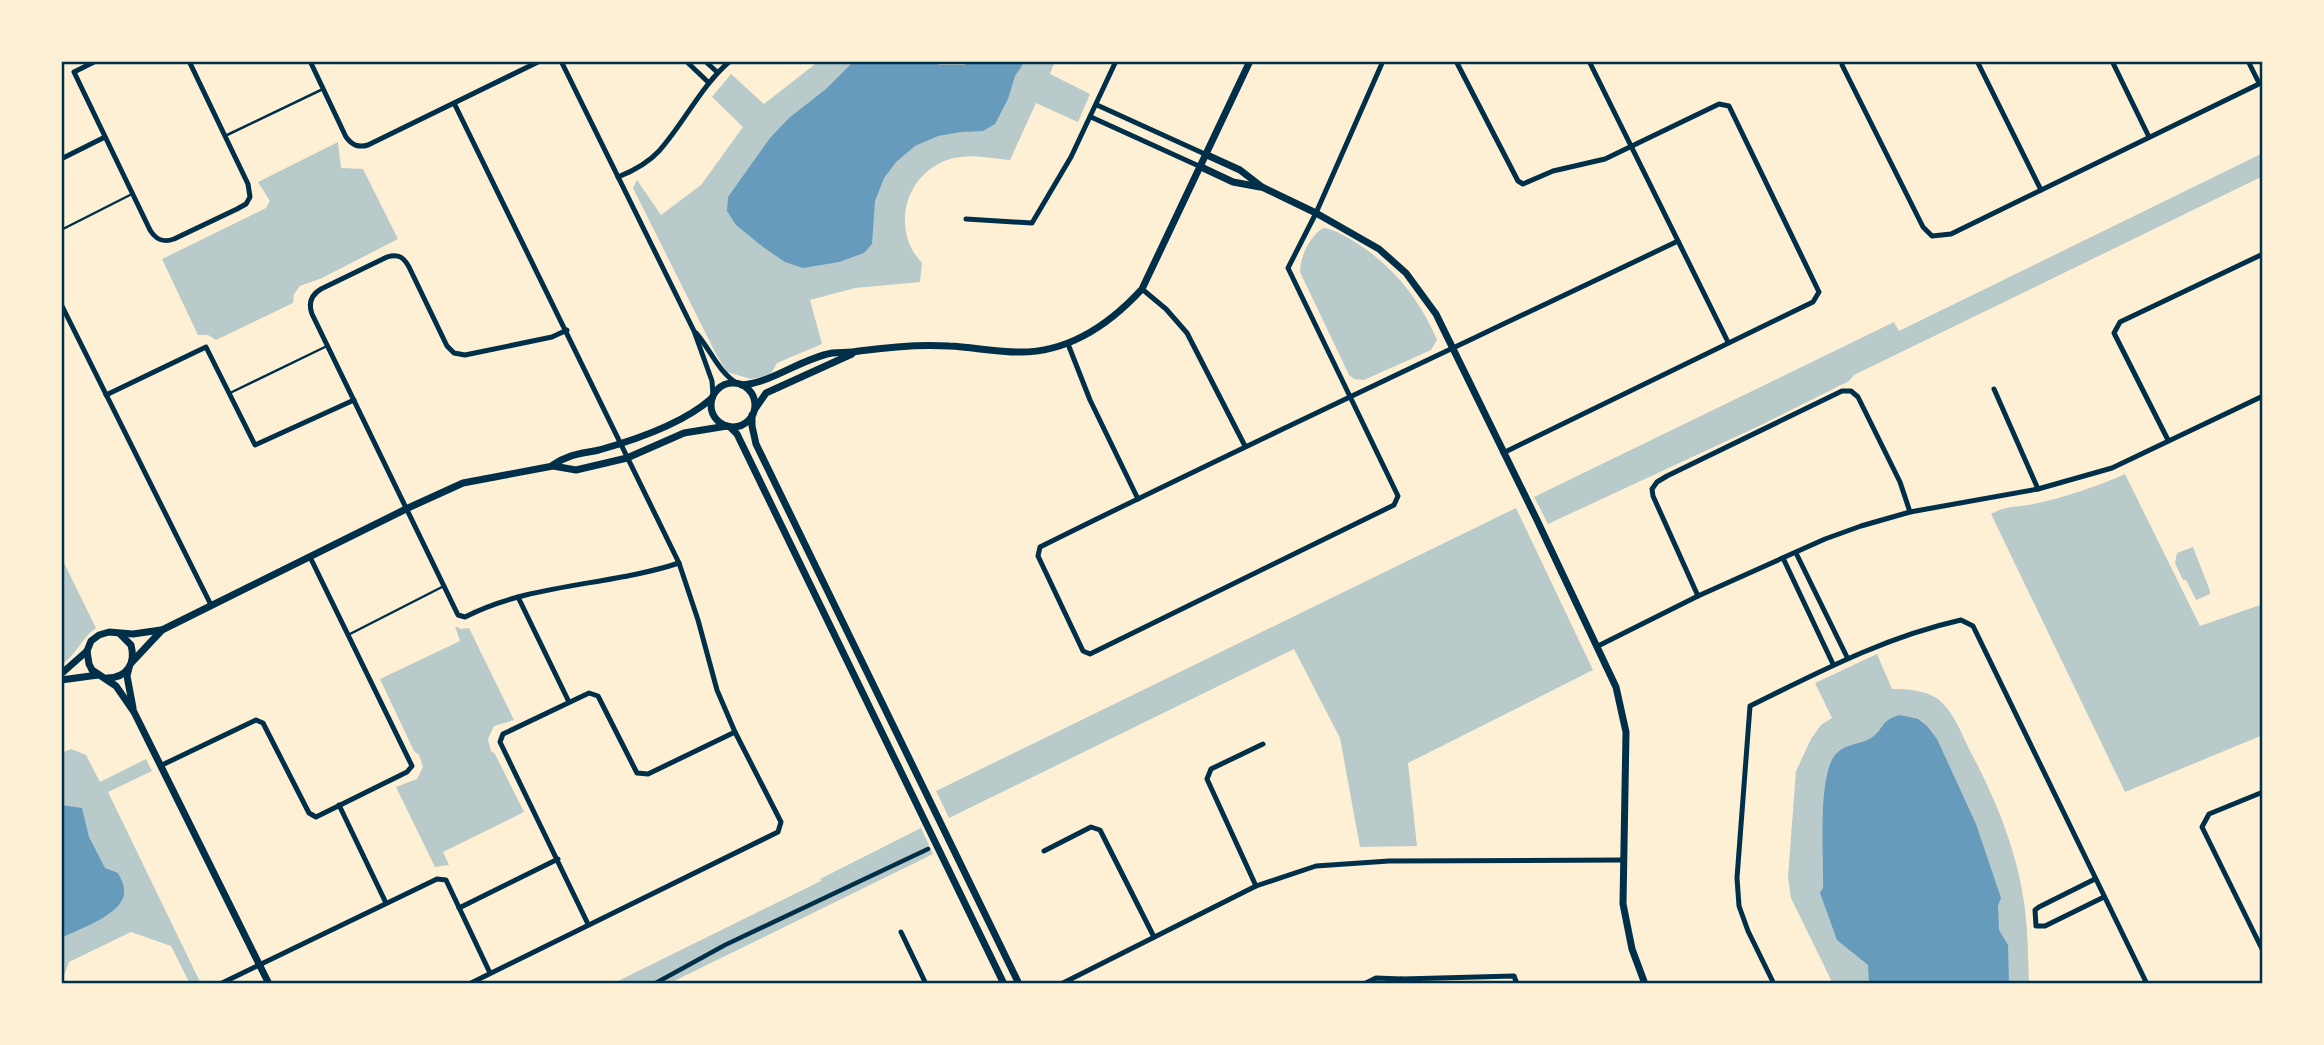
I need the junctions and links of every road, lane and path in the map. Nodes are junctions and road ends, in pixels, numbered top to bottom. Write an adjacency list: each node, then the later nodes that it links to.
1 (96, 61): 27 (street)
2 (189, 61): 25 (street)
3 (310, 61): 21 (street)
4 (540, 61): 22 (street)
5 (561, 61): 32 (street)
6 (686, 61): 19 (street)
7 (705, 61): 18 (street)
8 (730, 61): 18 (street)
9 (1116, 61): 23 (street)
10 (1250, 61): 29 (street)
11 (1383, 61): 36 (street)
12 (1457, 61): 28 (street)
13 (1590, 61): 28 (street)
14 (1843, 61): 34 (street)
15 (1977, 61): 34 (street)
16 (2112, 61): 26 (street)
17 (2248, 61): 20 (street)
18 (717, 72): 19 (street)
19 (708, 82): 32 (street)
20 (2261, 82): 26 (street)
21 (323, 88): 22 (street); 25 (lane)
22 (455, 105): 43 (street)
23 (1097, 105): 24 (street); 29 (street)
24 (1091, 117): 31 (street); 37 (street)
25 (225, 136): 35 (street)
26 (2149, 136): 34 (street)
27 (105, 137): 30 (street); 35 (street)
28 (1631, 146): 39 (street); 45 (street)
29 (1207, 155): 31 (street); 33 (street)
30 (61, 159)
31 (1201, 167): 33 (street); 41 (street)
32 (618, 177): 44 (street)
33 (1262, 187): 36 (street)
34 (2040, 190)
35 (132, 194): 38 (lane)
36 (1316, 213): 48 (street); 54 (street)
37 (966, 219)
38 (61, 230)
39 (1678, 241): 45 (street); 48 (street)
40 (2263, 254): 60 (street)
41 (1142, 289): 46 (street); 62 (street)
42 (61, 304): 53 (street)
43 (567, 330): 47 (street); 61 (street)
44 (694, 331): 50 (street); 56 (street)
45 (1728, 342): 63 (street)
46 (1068, 344): 49 (street); 67 (street)
47 (328, 346): 52 (lane); 57 (street)
48 (1452, 349): 54 (street); 63 (street)
49 (856, 352): 50 (street); 58 (street)
50 (740, 384): 56 (street); 58 (street)
51 (1994, 389): 66 (street)
52 (230, 393): 53 (street); 57 (street)
53 (106, 394): 77 (street)
54 (1351, 395): 62 (street); 67 (street)
55 (2263, 396): 60 (street)
56 (712, 397): 59 (street); 61 (street)
57 (354, 400): 68 (street)
58 (753, 413): 59 (street); 118 (street)
59 (729, 427): 64 (street); 117 (street)
60 (2168, 440): 66 (street)
61 (621, 443): 64 (street); 65 (street)
62 (1245, 446): 67 (street)
63 (1503, 453): 81 (street)
64 (627, 458): 65 (street); 73 (street)
65 (553, 466): 68 (street)
66 (2038, 489): 69 (street)
67 (1138, 499)
68 (408, 508): 71 (street); 74 (street)
69 (1910, 512): 70 (street); 75 (street)
70 (1796, 552): 72 (street); 83 (street)
71 (310, 558): 77 (street); 80 (street)
72 (1783, 558): 75 (street); 84 (street)
73 (679, 563): 76 (street); 91 (street)
74 (445, 586): 76 (street); 80 (lane)
75 (1698, 596): 81 (street)
76 (518, 597): 89 (street)
77 (211, 606): 78 (street)
78 (162, 630): 79 (street); 85 (street)
79 (118, 634): 82 (street); 85 (street)
80 (348, 635): 95 (street)
81 (1598, 646): 99 (street)
82 (87, 651): 86 (street); 87 (street)
83 (1847, 657): 84 (street); 100 (street)
84 (1833, 664): 123 (street)
85 (131, 665): 87 (street); 90 (street)
86 (61, 674)
87 (100, 676): 88 (street); 90 (street)
88 (61, 680)
89 (569, 702): 91 (street); 98 (street)
90 (134, 712): 93 (street)
91 (735, 732): 105 (street)
92 (1263, 744): 101 (street)
93 (162, 765): 95 (street); 109 (street)
94 (2263, 792): 108 (street)
95 (339, 805): 103 (street)
96 (928, 849): 115 (street)
97 (1044, 851): 107 (street)
98 (558, 859): 104 (street); 105 (street)
99 (1622, 860): 101 (street); 122 (street)
100 (2095, 879): 102 (street); 102 (street)
101 (1256, 887): 107 (street)
102 (2104, 897): 124 (street)
103 (386, 903): 104 (street); 109 (street)
104 (459, 908): 110 (street)
105 (588, 924): 110 (street)
106 (901, 932): 116 (street)
107 (1154, 937): 119 (street)
108 (2263, 951)
109 (260, 964): 112 (street); 113 (street)
110 (490, 974): 114 (street)
111 (1402, 981): 120 (street); 121 (street)
112 (220, 984)
113 (269, 984)
114 (469, 984)
115 (654, 984)
116 (926, 984)
117 (1004, 984)
118 (1019, 984)
119 (1061, 984)
120 (1364, 984)
121 (1517, 984)
122 (1645, 984)
123 (1774, 984)
124 (2147, 984)

